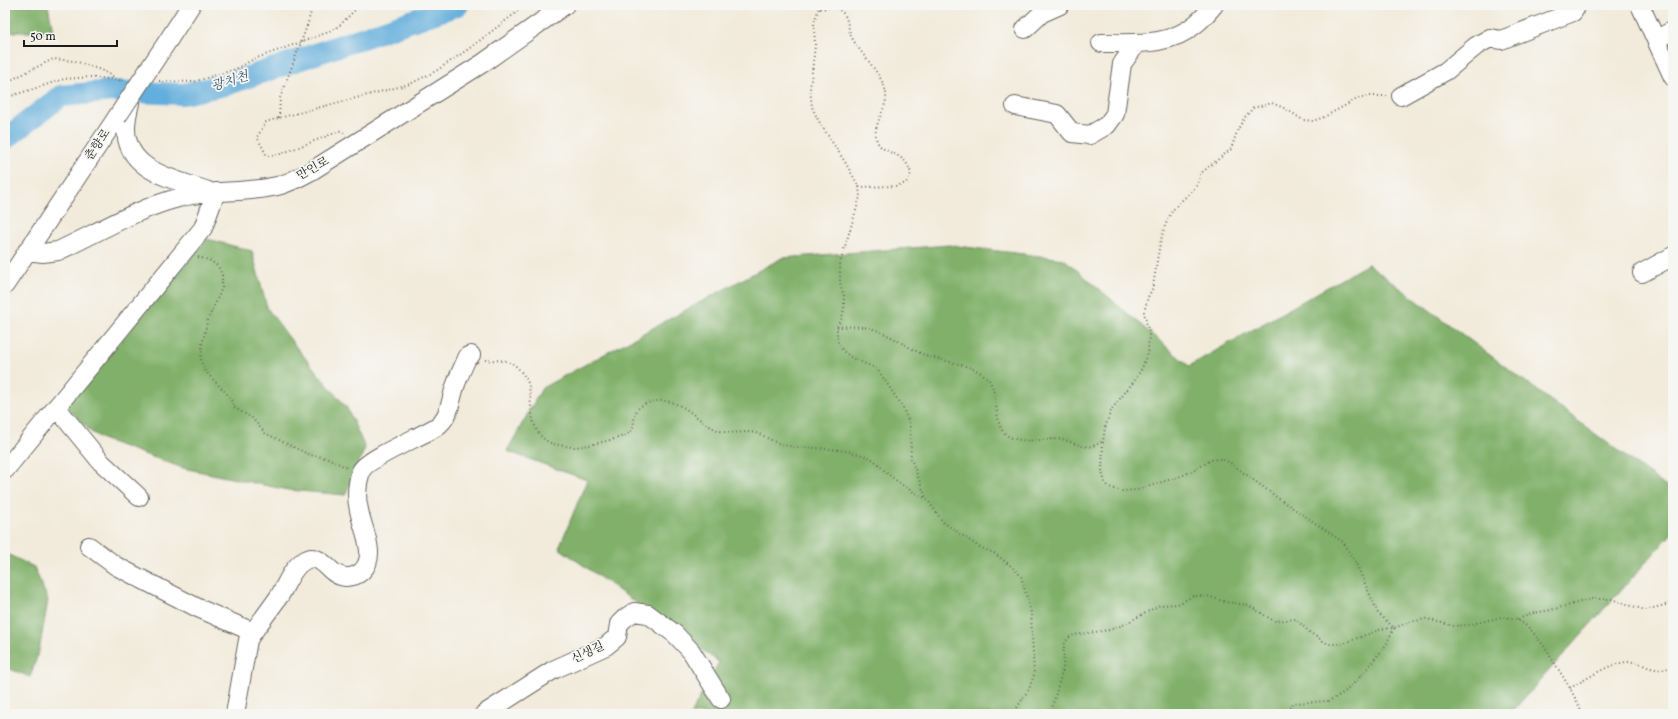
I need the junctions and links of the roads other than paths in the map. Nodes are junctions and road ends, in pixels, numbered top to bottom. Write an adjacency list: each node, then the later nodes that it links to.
1 (191, 5): 13 (street, 춘향로, bridge)
2 (565, 5): 16 (street, 만인로)
3 (1060, 5): 7 (street)
4 (1214, 5): 11 (street)
5 (1577, 5): 14 (street)
6 (1640, 5): 9 (street)
7 (1025, 29)
8 (1673, 30): 9 (street)
9 (1656, 40): 12 (street)
10 (1100, 43): 11 (street)
11 (1137, 43): 15 (street)
12 (1673, 76)
13 (129, 88): 16 (street); 17 (street, 춘향로, bridge)
14 (1401, 96)
15 (1015, 106)
16 (214, 193): 17 (street, 만인로); 22 (street)
17 (27, 250): 20 (street, 춘향로)
18 (1673, 256): 19 (street)
19 (1642, 273)
20 (5, 285)
21 (471, 355): 26 (street)
22 (56, 407): 23 (street); 24 (street)
23 (5, 470)
24 (139, 497)
25 (89, 546): 26 (street)
26 (253, 632): 28 (street)
27 (721, 699): 29 (street, 신생길)
28 (234, 714)
29 (484, 714)

